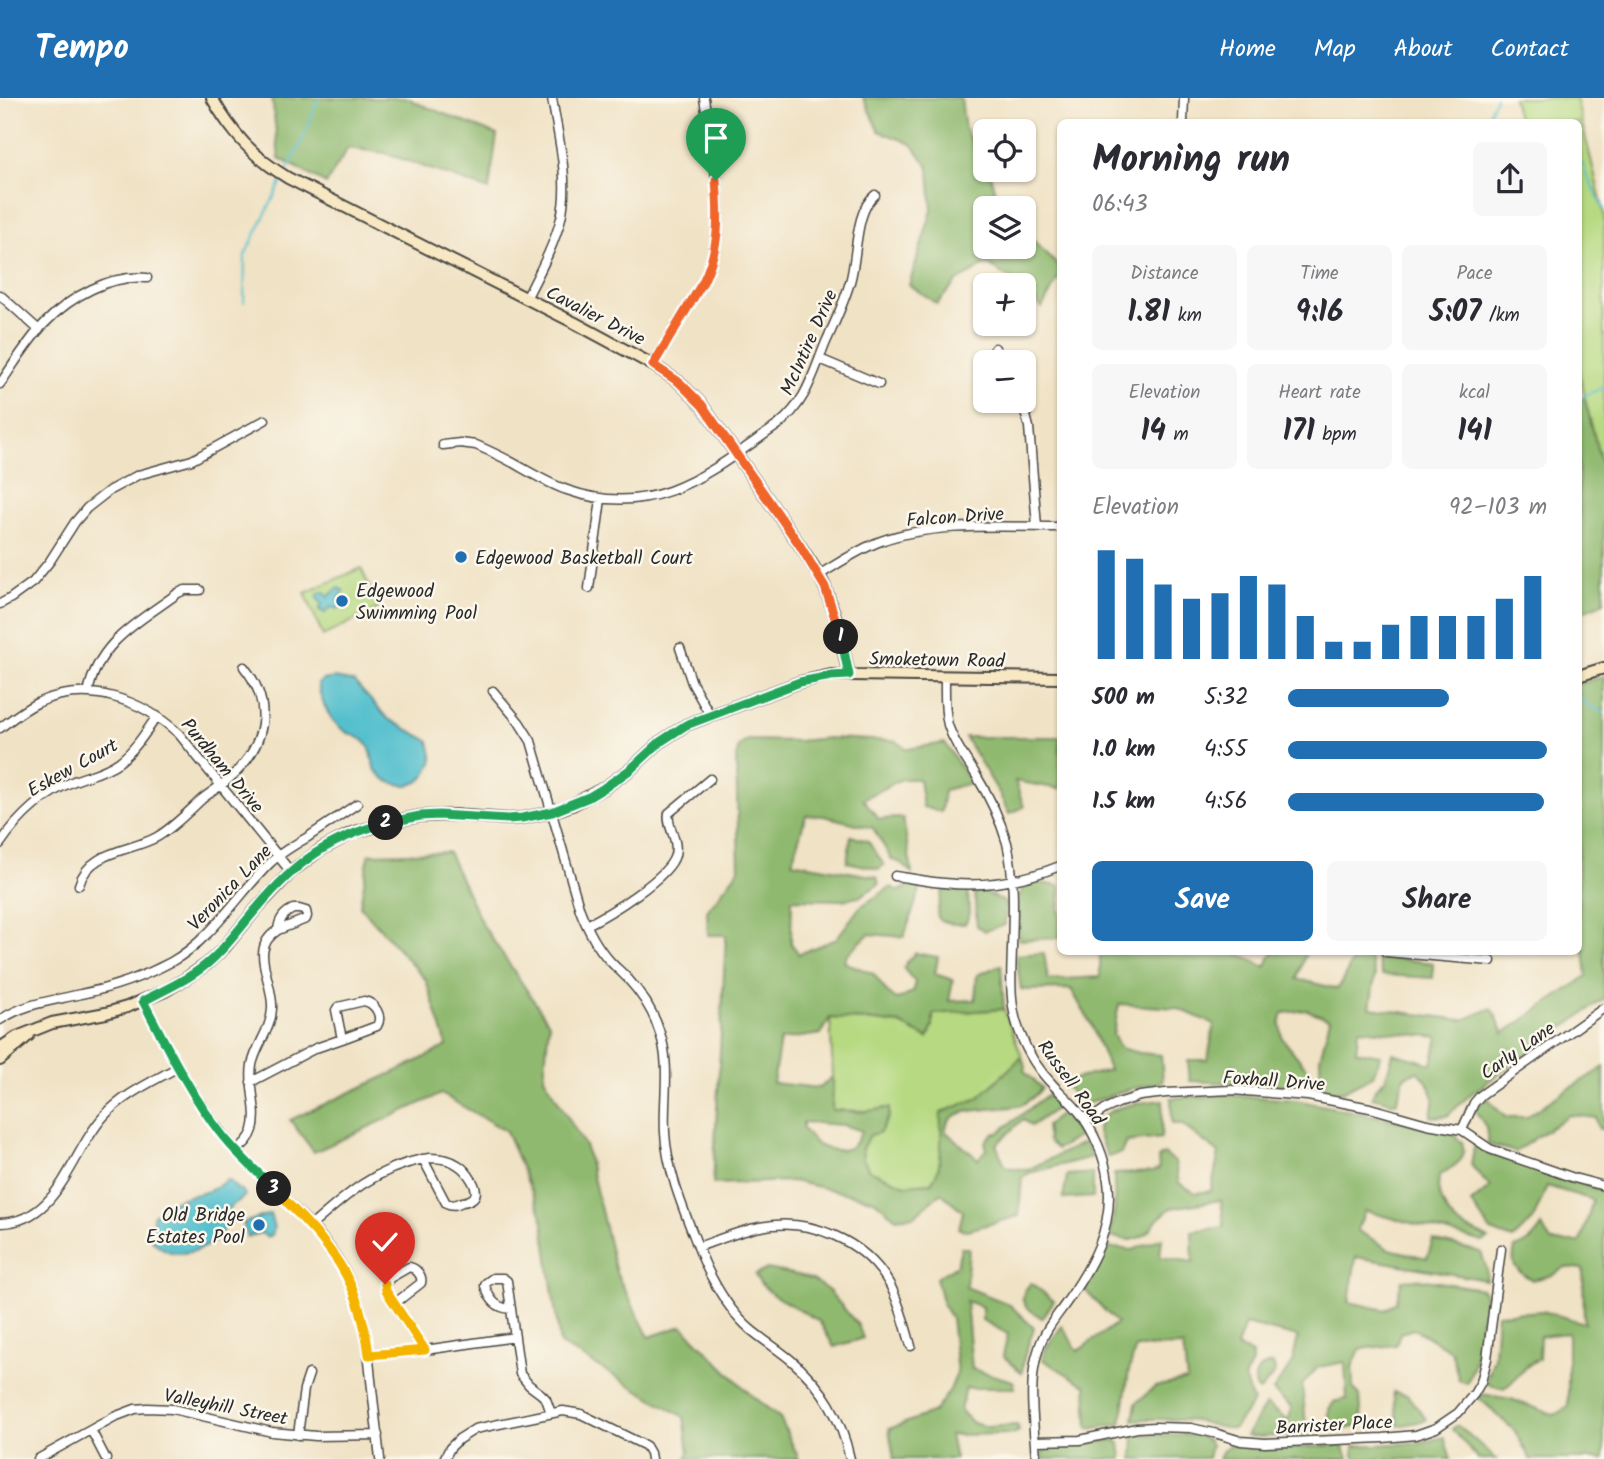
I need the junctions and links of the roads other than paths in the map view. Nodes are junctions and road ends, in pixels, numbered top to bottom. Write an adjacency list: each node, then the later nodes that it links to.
1 (212, 98): 9 (main road, Cavalier Drive)
2 (552, 98): 9 (street)
3 (704, 98): 12 (street)
4 (1184, 98): 5 (street)
5 (1183, 119)
6 (875, 195): 11 (street, McIntire Drive)
7 (147, 278): 10 (street)
8 (0, 295): 10 (street)
9 (526, 299): 12 (main road, Cavalier Drive)
10 (39, 330): 13 (street)
11 (820, 359): 14 (street); 18 (street, McIntire Drive)
12 (653, 365): 18 (main road, Cavalier Drive)
13 (0, 384)
14 (879, 384)
15 (1025, 413): 20 (street)
16 (265, 420): 25 (street)
17 (443, 444): 19 (street, McIntire Drive)
18 (737, 454): 19 (street, McIntire Drive); 22 (main road, Cavalier Drive)
19 (601, 499): 23 (street)
20 (1037, 527): 21 (street, Falcon Drive); 22 (street, Falcon Drive)
21 (1057, 527)
22 (819, 575): 29 (main road, Cavalier Drive)
23 (589, 588)
24 (200, 590): 34 (street)
25 (0, 604)
26 (680, 648): 35 (street)
27 (244, 667): 39 (street)
28 (1604, 668): 30 (main road)
29 (849, 675): 31 (main road, Smoketown Road); 35 (main road, Smoketown Road)
30 (1582, 675)
31 (945, 677): 32 (main road, Smoketown Road); 47 (street, Russell Road)
32 (1057, 678)
33 (493, 691): 41 (street)
34 (89, 693): 36 (street, Purdham Drive); 37 (street, Purdham Drive)
35 (710, 715): 41 (main road, Smoketown Road)
36 (157, 716): 39 (street, Purdham Drive); 42 (street, Eskew Court)
37 (0, 728)
38 (710, 779): 49 (street)
39 (221, 785): 43 (street, Purdham Drive); 48 (street)
40 (357, 804): 43 (street, Veronica Lane)
41 (552, 812): 45 (main road, Smoketown Road); 49 (street)
42 (0, 844)
43 (278, 856): 45 (street, Purdham Drive); 55 (street, Veronica Lane)
44 (1057, 867): 47 (street)
45 (291, 872): 53 (main road, Smoketown Road)
46 (895, 876): 47 (street)
47 (1012, 881): 62 (street, Russell Road)
48 (79, 885)
49 (587, 925): 69 (street)
50 (278, 930): 61 (street)
51 (1421, 955): 52 (street)
52 (1491, 961)
53 (143, 1001): 56 (main road, Smoketown Road); 60 (street)
54 (1604, 1008): 63 (street, Carly Lane)
55 (0, 1020)
56 (37, 1028): 58 (main road, Smoketown Road); 59 (main road, Smoketown Road)
57 (342, 1039): 57 (street); 61 (street)
58 (0, 1048)
59 (0, 1060)
60 (178, 1067): 64 (street); 67 (street)
61 (251, 1082): 64 (street)
62 (1086, 1122): 63 (street, Foxhall Drive); 82 (street, Russell Road)
63 (1462, 1130): 66 (street)
64 (236, 1151): 68 (street)
65 (423, 1159): 65 (street); 68 (street)
66 (1604, 1186)
67 (0, 1223)
68 (311, 1226): 76 (street)
69 (698, 1247): 74 (street); 88 (street)
70 (1501, 1249): 82 (street, Barrister Place)
71 (394, 1304): 71 (street); 75 (street)
72 (511, 1309): 73 (street)
73 (514, 1337): 75 (street); 78 (street)
74 (911, 1346)
75 (425, 1350): 76 (street)
76 (369, 1355): 81 (street)
77 (309, 1374): 80 (street)
78 (551, 1413): 86 (street); 87 (street)
79 (91, 1430): 80 (street, Valleyhill Street); 83 (street, Valleyhill Street); 84 (street)
80 (298, 1435): 81 (street, Valleyhill Street)
81 (378, 1435): 85 (street)
82 (1035, 1441): 89 (street, Russell Road)
83 (38, 1459)
84 (106, 1459)
85 (380, 1459)
86 (444, 1459)
87 (651, 1459)
88 (850, 1459)
89 (1036, 1459)

